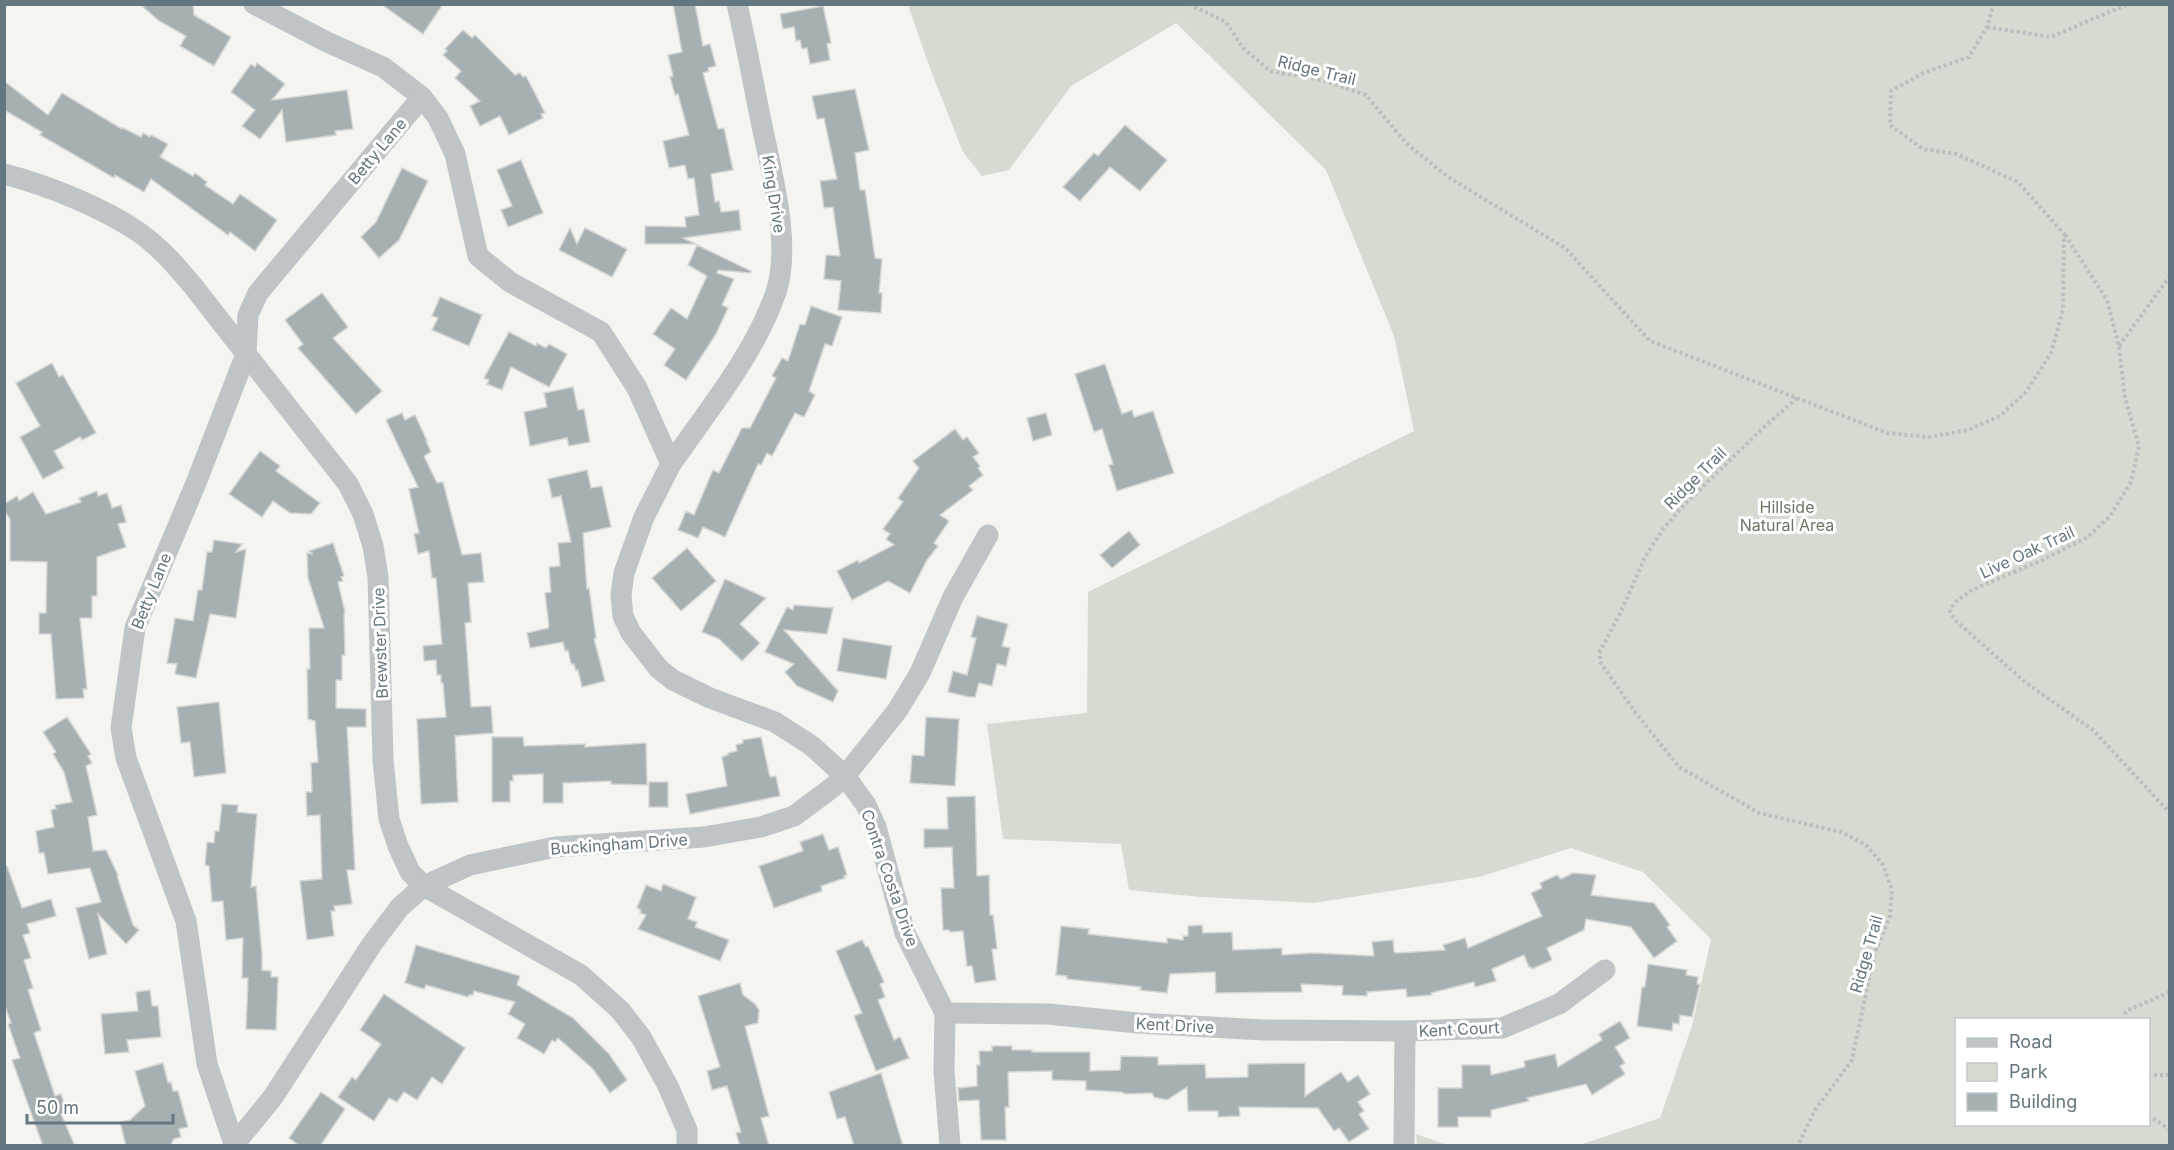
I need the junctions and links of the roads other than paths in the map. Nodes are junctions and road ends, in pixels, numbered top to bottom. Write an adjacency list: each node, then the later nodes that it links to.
1 (254, 4): 3 (street)
2 (737, 4): 6 (street, King Drive)
3 (422, 97): 5 (street, Betty Lane); 6 (street)
4 (4, 174): 5 (street, Brewster Drive)
5 (246, 354): 9 (street, Brewster Drive); 13 (street, Betty Lane)
6 (671, 464): 8 (street, Contra Costa Drive)
7 (988, 535): 8 (street, Buckingham Drive)
8 (845, 776): 9 (street, Buckingham Drive); 11 (street, Contra Costa Drive)
9 (424, 886): 13 (street, Buckingham Drive); 14 (street, Brewster Drive)
10 (1605, 970): 12 (street, Kent Court)
11 (945, 1013): 12 (street, Kent Drive); 15 (street, Contra Costa Drive)
12 (1405, 1031): 16 (street)
13 (234, 1144)
14 (687, 1146)
15 (950, 1146)
16 (1404, 1146)

